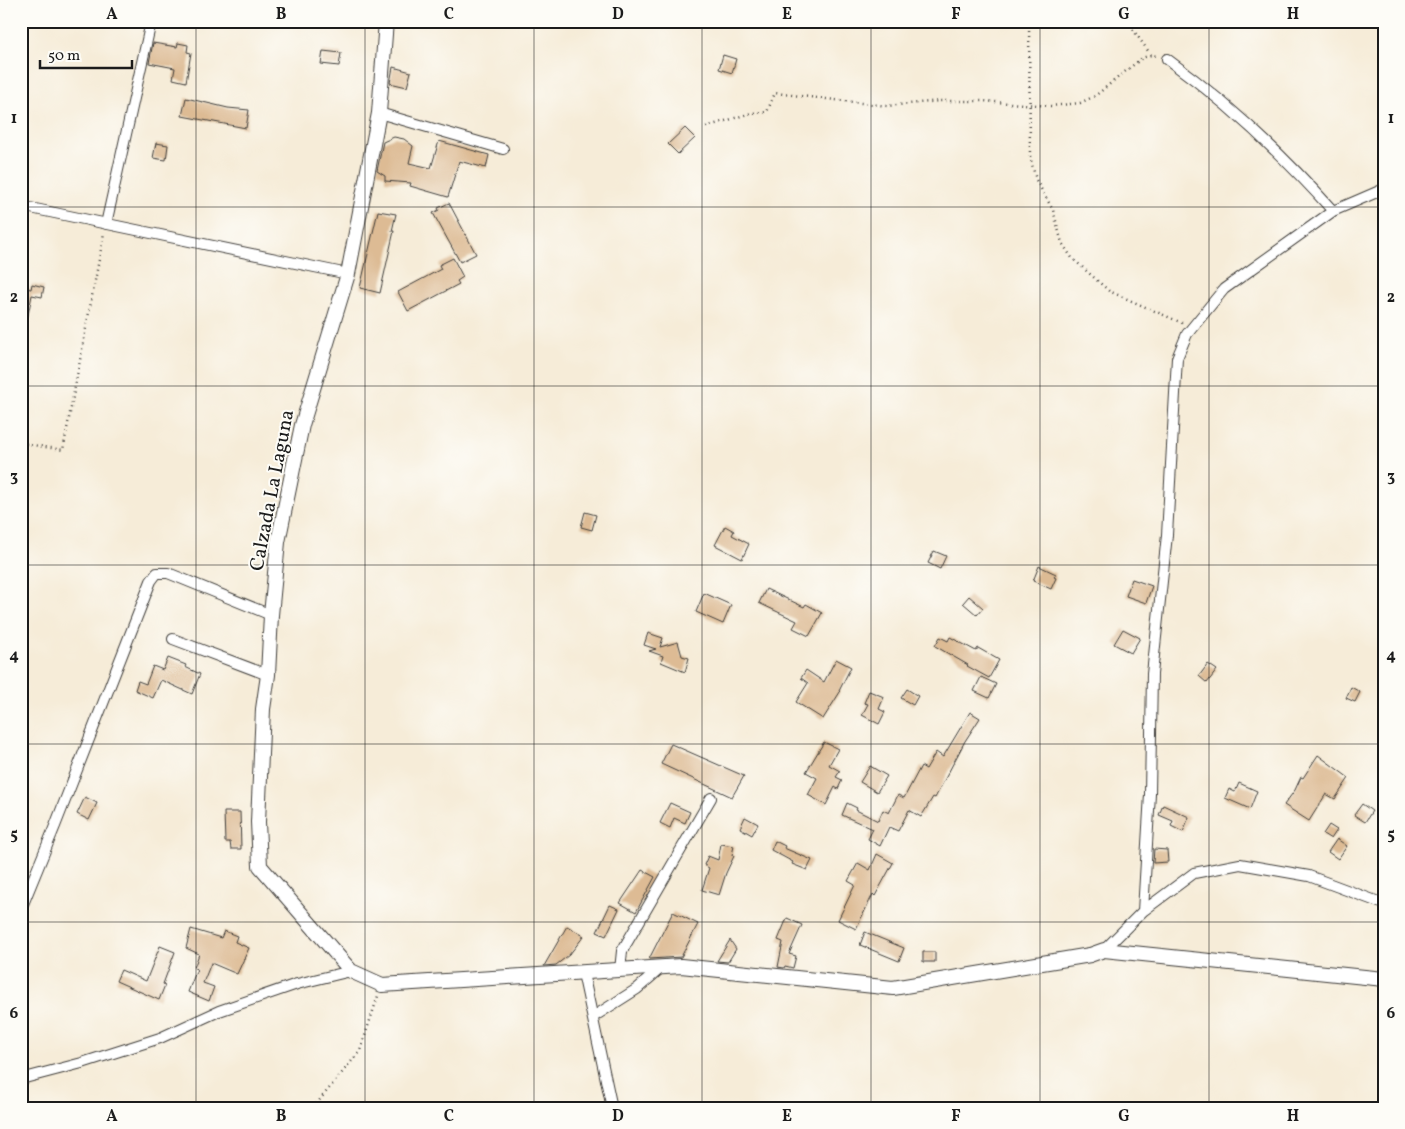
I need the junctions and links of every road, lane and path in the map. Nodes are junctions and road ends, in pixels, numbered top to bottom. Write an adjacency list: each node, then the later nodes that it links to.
1 (386, 21): 8 (street, Calzada La Laguna)
2 (1029, 21): 7 (path)
3 (1128, 21): 5 (path)
4 (151, 22): 14 (street)
5 (1150, 55): 6 (path); 7 (path)
6 (1167, 59): 13 (street)
7 (1029, 104): 9 (path); 16 (path)
8 (380, 113): 10 (street); 15 (street, Calzada La Laguna)
9 (706, 127)
10 (503, 149)
11 (1384, 189): 13 (street)
12 (21, 206): 14 (street)
13 (1333, 211): 16 (street)
14 (106, 224): 15 (street); 17 (path)
15 (348, 274): 18 (street, Calzada La Laguna)
16 (1193, 328): 24 (street)
17 (21, 442)
18 (271, 615): 20 (street, Calzada La Laguna); 23 (street)
19 (172, 640): 20 (street)
20 (268, 675): 28 (street, Calzada La Laguna)
21 (712, 798): 27 (street)
22 (1384, 904): 24 (street)
23 (21, 908)
24 (1143, 910): 25 (street)
25 (1104, 950): 26 (street); 30 (street)
26 (662, 968): 27 (street); 32 (street)
27 (620, 970): 29 (street)
28 (351, 971): 31 (street); 33 (street)
29 (583, 974): 31 (street); 32 (street)
30 (1384, 979)
31 (382, 985): 34 (path)
32 (593, 1017): 35 (street)
33 (21, 1079)
34 (313, 1108)
35 (612, 1108)

